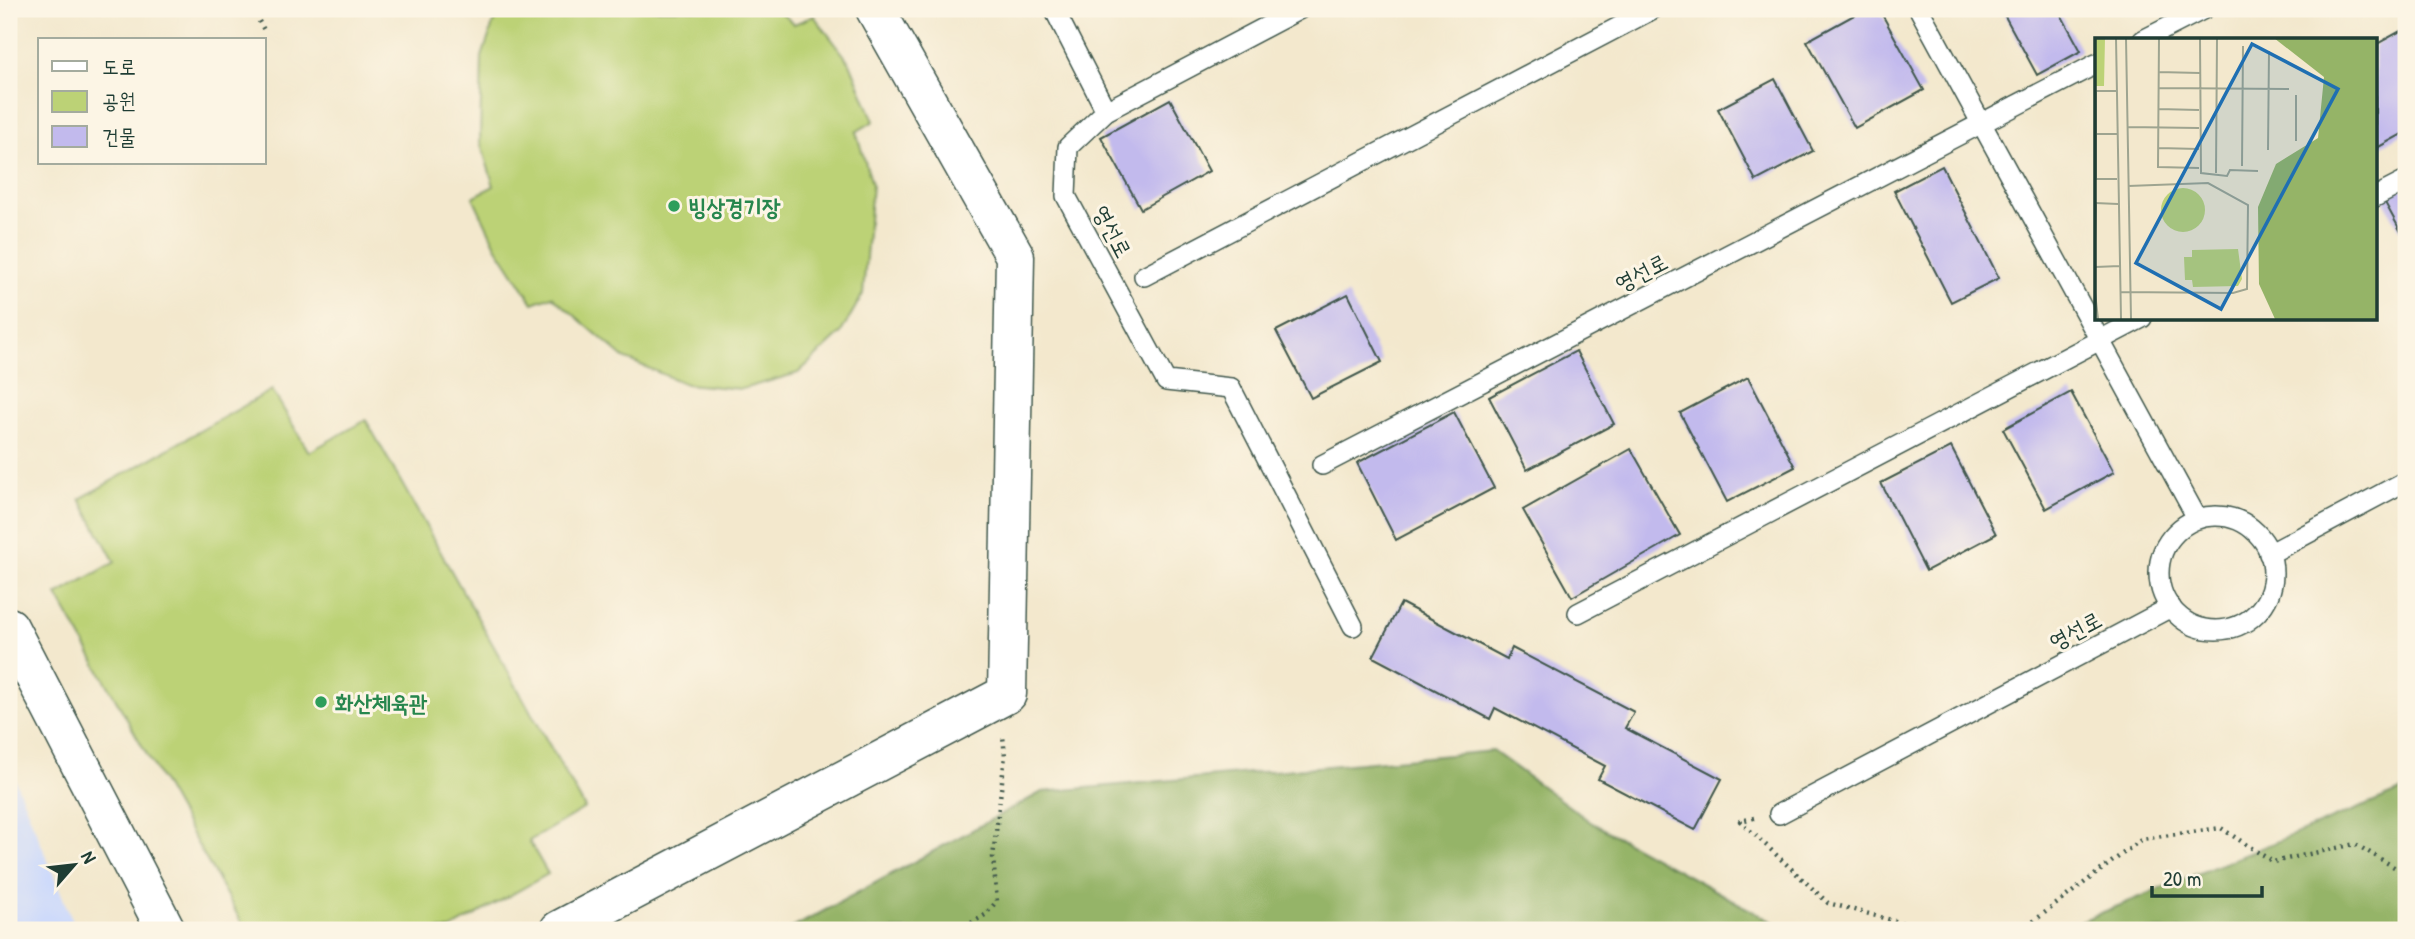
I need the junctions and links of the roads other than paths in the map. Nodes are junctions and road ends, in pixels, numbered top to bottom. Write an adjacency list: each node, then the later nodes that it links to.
1 (875, 9): 27 (street)
2 (1054, 9): 10 (lane)
3 (1300, 9): 7 (lane, 영선로)
4 (1653, 9): 14 (lane, 영선로)
5 (1919, 9): 11 (lane)
6 (2204, 9): 8 (lane)
7 (1269, 16): 10 (lane, 영선로)
8 (2147, 38)
9 (2095, 65): 11 (lane, 영선로)
10 (1106, 111): 23 (lane, 영선로)
11 (1983, 123): 16 (lane); 17 (lane, 영선로)
12 (2406, 181): 13 (lane)
13 (2376, 196)
14 (1144, 276)
15 (2138, 320): 16 (lane)
16 (2100, 340): 19 (lane); 22 (lane)
17 (1322, 465)
18 (2406, 481): 20 (lane)
19 (2197, 518): 20 (lane); 21 (lane)
20 (2269, 554): 21 (lane)
21 (2171, 607): 25 (lane, 영선로)
22 (1578, 613)
23 (1353, 626)
24 (9, 627): 26 (street)
25 (1779, 814)
26 (166, 930)
27 (559, 930)

